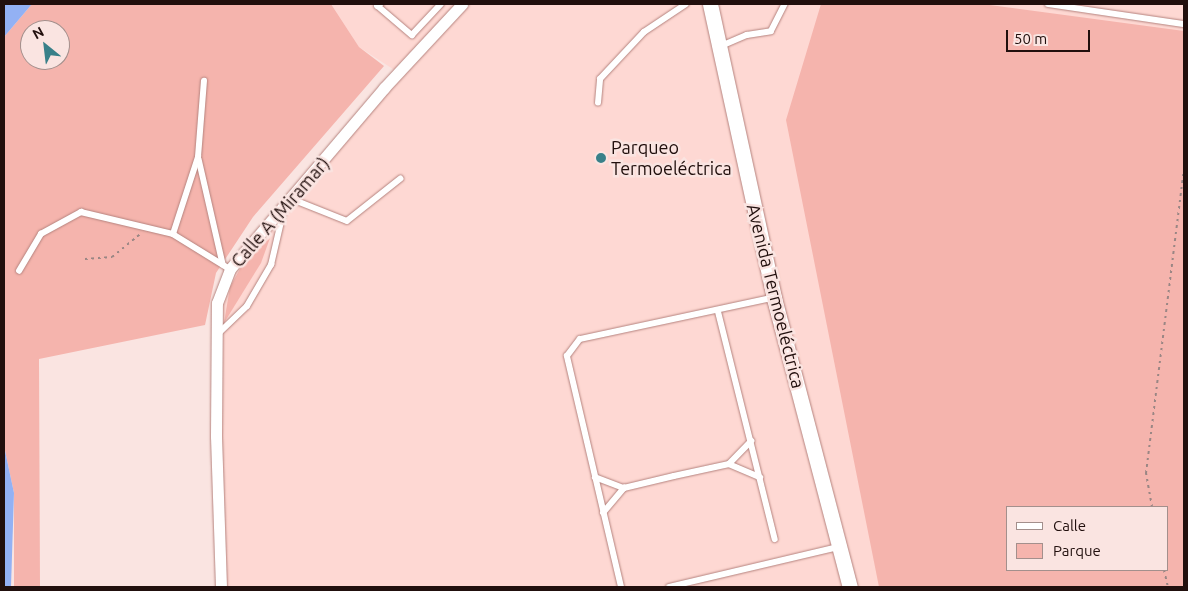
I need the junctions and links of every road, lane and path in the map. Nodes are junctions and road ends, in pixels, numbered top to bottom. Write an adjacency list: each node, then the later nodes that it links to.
1 (381, 4): 2 (lane)
2 (441, 4)
3 (462, 4): 15 (street, Calle A (Miramar))
4 (686, 4): 11 (lane)
5 (710, 4): 9 (main road, Avenida Termoeléctrica)
6 (784, 4): 9 (lane)
7 (1048, 4): 8 (lane)
8 (1184, 24)
9 (720, 47): 21 (main road, Avenida Termoeléctrica)
10 (204, 81): 12 (lane)
11 (598, 103)
12 (198, 157): 17 (lane); 19 (lane)
13 (1184, 170): 29 (path)
14 (400, 179): 15 (lane)
15 (288, 203): 19 (street, Calle A (Miramar)); 23 (lane)
16 (148, 228): 17 (lane); 18 (path); 20 (lane)
17 (173, 234): 19 (lane)
18 (85, 259)
19 (226, 267): 23 (street, Calle A (Miramar))
20 (19, 272)
21 (774, 298): 22 (lane); 32 (main road, Avenida Termoeléctrica)
22 (718, 310): 24 (lane); 26 (lane)
23 (218, 334): 34 (street, Calle A (Miramar))
24 (750, 442): 25 (lane); 27 (lane)
25 (729, 464): 27 (lane); 28 (lane)
26 (595, 477): 28 (lane); 30 (lane)
27 (760, 477): 31 (lane)
28 (624, 488): 30 (lane)
29 (1152, 506)
30 (603, 512): 35 (lane)
31 (775, 539)
32 (840, 547): 36 (lane); 37 (main road, Avenida Termoeléctrica)
33 (1164, 571): 38 (path)
34 (221, 587)
35 (621, 587)
36 (669, 587)
37 (850, 587)
38 (1168, 587)

